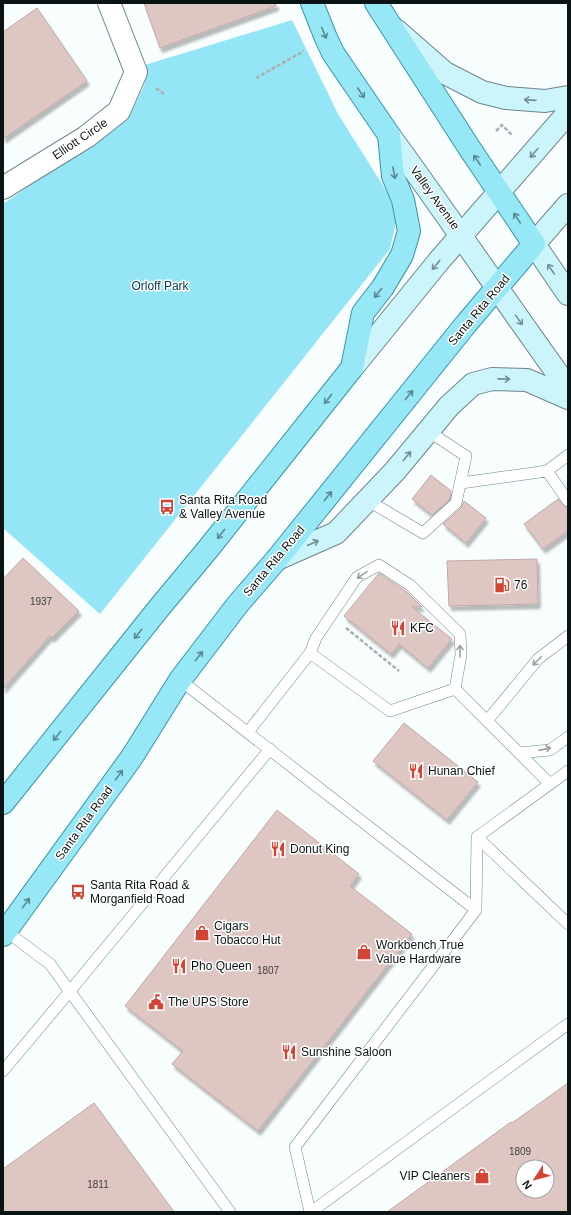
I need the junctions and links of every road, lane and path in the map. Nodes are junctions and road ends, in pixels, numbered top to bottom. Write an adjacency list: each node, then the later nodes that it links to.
1 (109, 3): 12 (street, Elliott Circle)
2 (312, 3): 5 (main road, Valley Avenue, one-way to 5)
3 (376, 3): 4 (main road)
4 (389, 24): 7 (main road, one-way to 4); 13 (main road, one-way to 4)
5 (326, 38): 6 (path); 10 (main road, Valley Avenue, one-way to 10)
6 (256, 78)
7 (568, 97)
8 (568, 113): 13 (main road, one-way to 13)
9 (496, 131): 11 (path)
10 (389, 135): 15 (main road, Valley Avenue); 19 (main road, one-way to 19)
11 (512, 135)
12 (3, 188)
13 (499, 192): 15 (main road); 16 (main road, one-way to 13)
14 (568, 205): 16 (main road, Santa Rita Road)
15 (462, 236): 17 (main road, Valley Avenue); 19 (main road, one-way to 19)
16 (534, 244): 17 (main road, Santa Rita Road); 18 (main road, one-way to 16)
17 (497, 288): 20 (main road, Valley Avenue, one-way to 20); 28 (main road, Santa Rita Road, one-way to 17)
18 (568, 294)
19 (352, 368): 42 (main road, one-way to 42)
20 (568, 388)
21 (568, 398): 22 (main road, one-way to 21)
22 (428, 430): 25 (lane); 26 (main road, one-way to 22)
23 (568, 455): 24 (lane)
24 (547, 471): 25 (lane); 27 (lane)
25 (460, 482): 26 (lane)
26 (367, 500): 28 (main road, one-way to 26)
27 (568, 501)
28 (277, 559): 33 (main road, Santa Rita Road, one-way to 28)
29 (331, 616): 31 (lane); 32 (path); 34 (lane, one-way to 29)
30 (568, 636): 35 (lane, one-way to 35)
31 (310, 653): 34 (lane); 36 (lane)
32 (399, 671)
33 (180, 680): 36 (lane); 46 (main road, Santa Rita Road, one-way to 33)
34 (455, 689): 35 (lane)
35 (487, 721): 39 (lane)
36 (248, 732): 38 (lane)
37 (568, 737): 39 (lane, one-way to 37)
38 (270, 749): 44 (lane); 47 (lane)
39 (520, 753): 41 (lane)
40 (568, 771): 41 (lane)
41 (550, 784): 43 (lane)
42 (3, 803)
43 (477, 837): 44 (lane); 45 (lane)
44 (476, 910): 51 (lane)
45 (568, 924)
46 (4, 933): 47 (lane)
47 (70, 991): 49 (lane); 50 (lane)
48 (568, 1024): 51 (lane)
49 (3, 1071)
50 (230, 1212)
51 (310, 1212)

